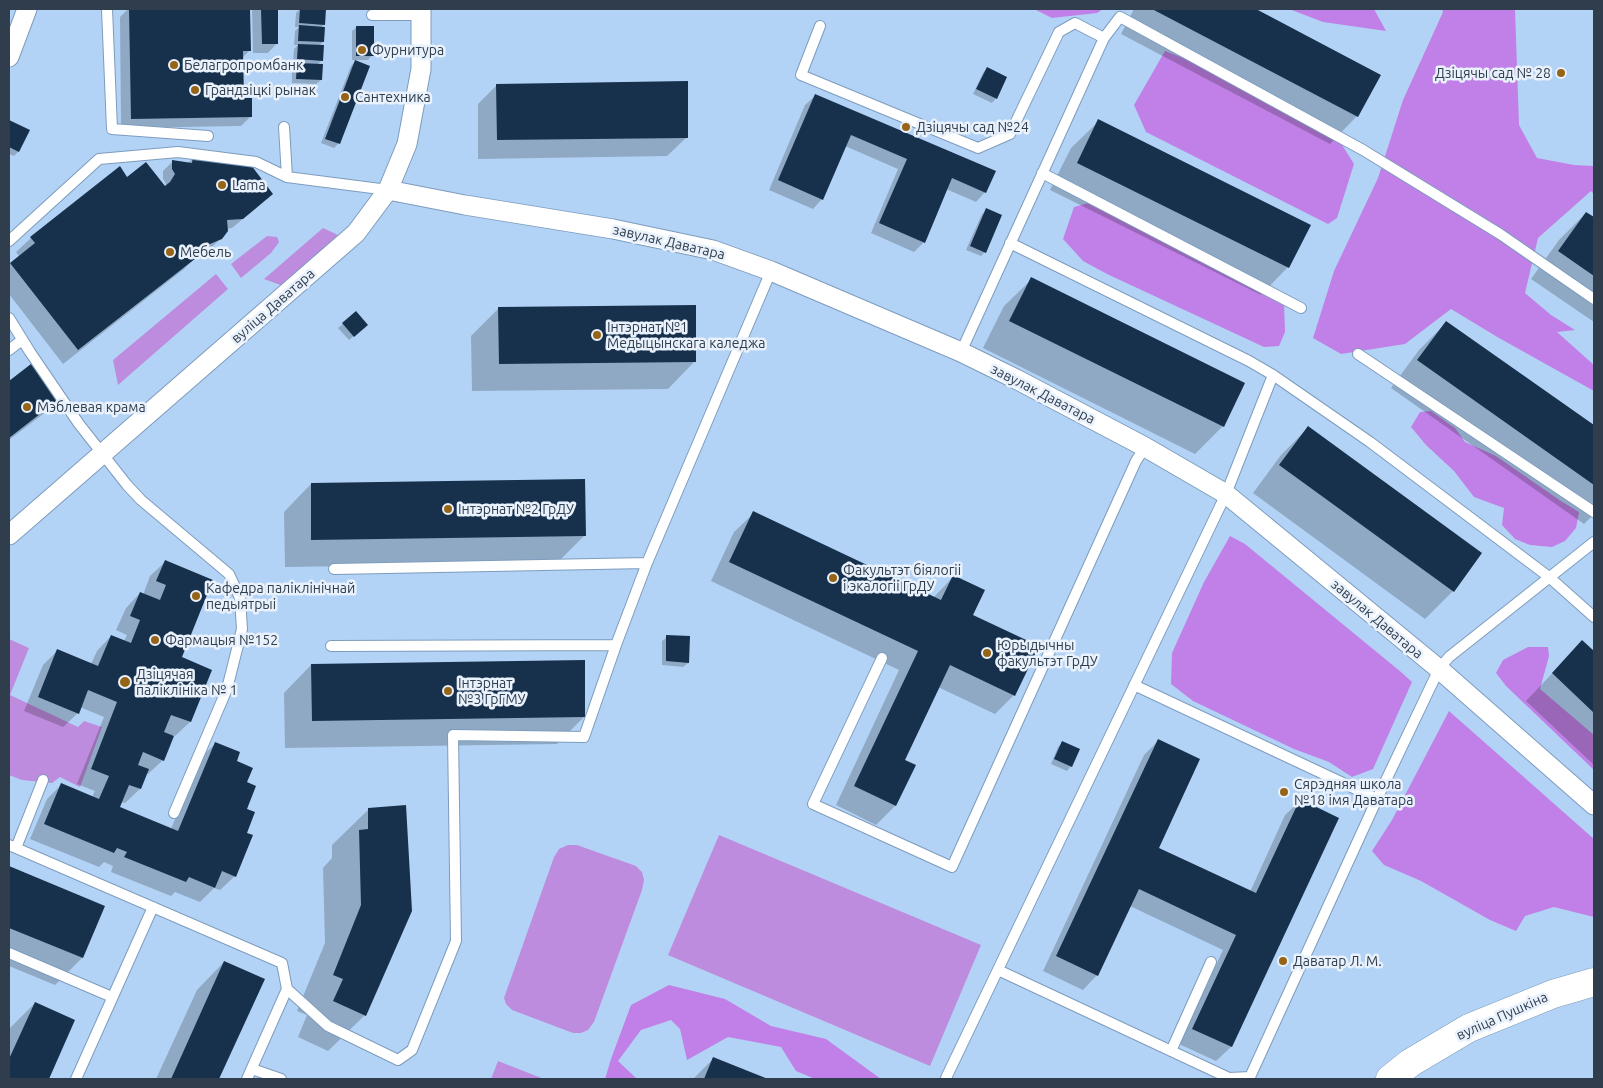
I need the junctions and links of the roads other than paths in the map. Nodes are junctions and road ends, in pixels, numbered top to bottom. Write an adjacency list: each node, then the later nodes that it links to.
1 (27, 9): 7 (street)
2 (107, 9): 9 (lane)
3 (421, 12): 4 (lane); 12 (street, вуліца Даватара)
4 (372, 15)
5 (820, 26): 6 (lane)
6 (1104, 38): 10 (lane); 16 (lane)
7 (9, 57)
8 (284, 127): 11 (lane)
9 (208, 136)
10 (1042, 172): 14 (lane); 17 (lane)
11 (287, 177): 12 (lane); 13 (lane)
12 (388, 190): 15 (street, завулак Даватара); 25 (street, вуліца Даватара)
13 (9, 241)
14 (1010, 243): 21 (lane); 23 (lane)
15 (771, 271): 21 (street, завулак Даватара); 30 (lane)
16 (1594, 299)
17 (1301, 308)
18 (9, 318): 19 (lane)
19 (22, 340): 20 (lane); 25 (lane)
20 (9, 350)
21 (961, 352): 24 (street, завулак Даватара)
22 (1358, 354): 27 (lane)
23 (1273, 375): 26 (lane); 32 (lane)
24 (1145, 447): 26 (street, завулак Даватара); 36 (lane)
25 (104, 454): 28 (street, вуліца Даватара); 42 (lane)
26 (1226, 494): 37 (street, завулак Даватара); 38 (lane)
27 (1594, 512)
28 (9, 535)
29 (1594, 542): 32 (lane)
30 (647, 563): 31 (lane); 34 (lane)
31 (334, 569)
32 (1549, 577): 33 (lane); 37 (lane)
33 (1594, 618)
34 (616, 645): 35 (lane); 49 (lane)
35 (331, 646)
36 (882, 658)
37 (1439, 670): 40 (lane); 41 (street, завулак Даватара)
38 (1134, 685): 40 (lane); 47 (lane)
39 (43, 780): 43 (lane)
40 (1377, 799): 51 (lane)
41 (1594, 804)
42 (174, 813)
43 (12, 846): 44 (lane)
44 (153, 907): 49 (lane); 50 (lane)
45 (9, 953): 50 (lane)
46 (1211, 962): 51 (lane)
47 (998, 970): 51 (lane); 53 (lane)
48 (1594, 982): 57 (street, вуліца Пушкіна)
49 (287, 989): 52 (lane)
50 (112, 997): 54 (lane)
51 (1171, 1051)
52 (252, 1069): 55 (lane); 56 (lane)
53 (946, 1078)
54 (76, 1079)
55 (247, 1079)
56 (281, 1079)
57 (1390, 1079)

